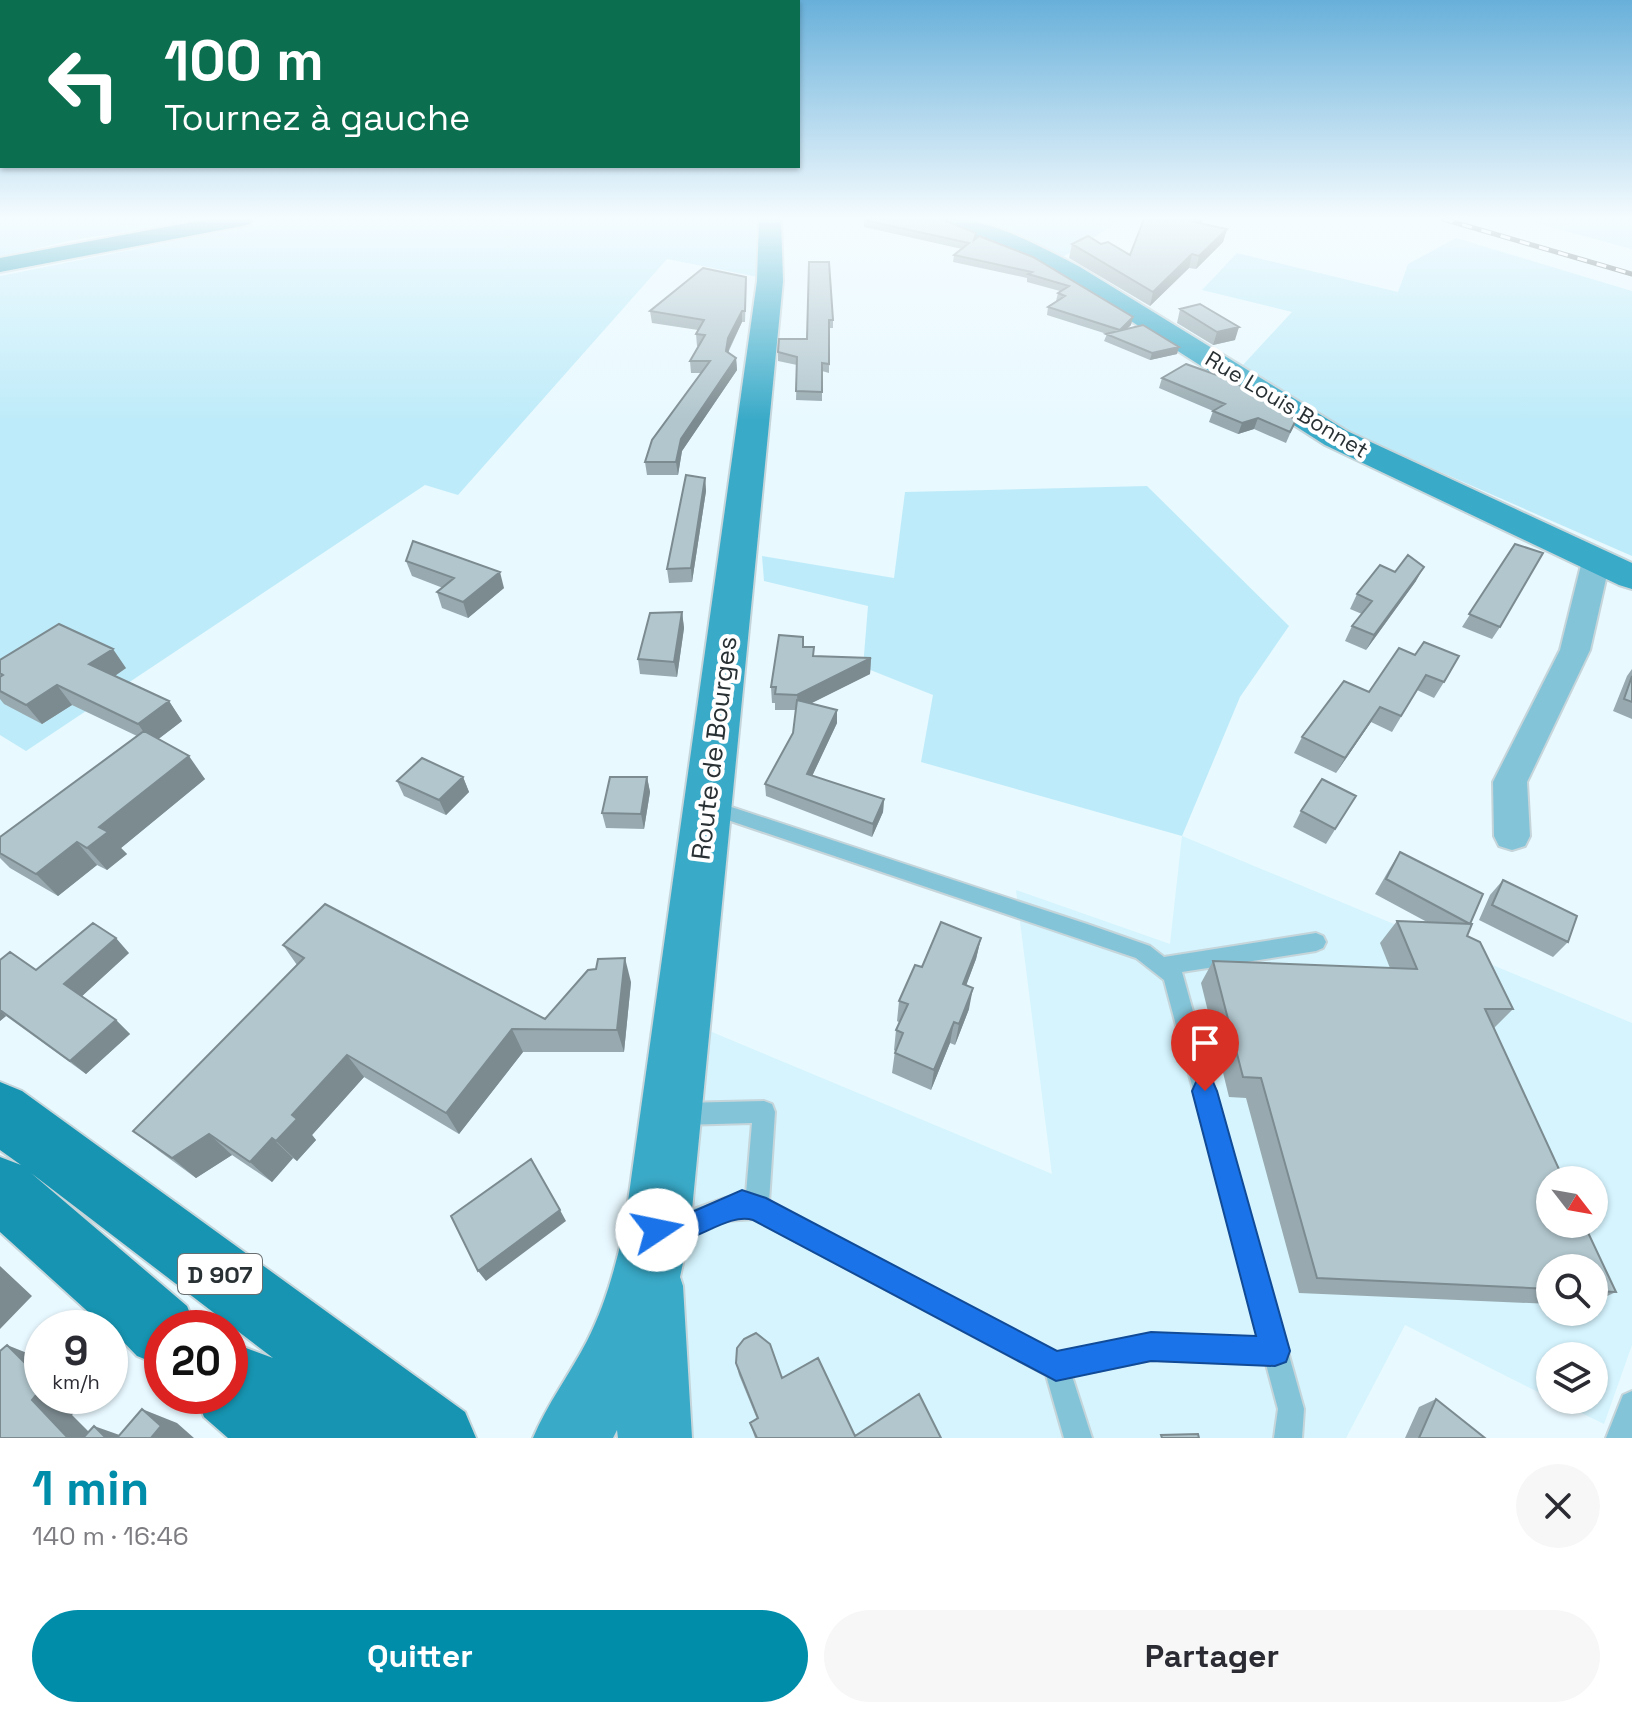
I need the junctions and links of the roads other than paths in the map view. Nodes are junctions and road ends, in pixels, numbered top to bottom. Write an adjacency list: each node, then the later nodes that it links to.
1 (769, 286): 5 (street, Route de Bourges)
2 (1094, 286): 3 (street, Rue Louis Bonnet)
3 (1596, 561): 4 (street, Rue Louis Bonnet); 6 (street)
4 (1632, 577)
5 (708, 806): 8 (lane); 10 (street, Route de Bourges)
6 (1512, 836)
7 (1316, 942): 8 (lane)
8 (1162, 966): 15 (lane)
9 (0, 1112): 22 (main road, D 907)
10 (671, 1114): 12 (lane); 13 (street, Route de Bourges)
11 (0, 1189): 14 (main road, D 907)
12 (757, 1208): 13 (lane); 16 (lane)
13 (653, 1253): 23 (street, Route de Bourges); 24 (street, Route de Bourges)
14 (144, 1315)
15 (1275, 1351): 16 (lane); 26 (lane)
16 (1056, 1366): 25 (lane)
17 (248, 1385): 21 (main road)
18 (1632, 1404): 27 (lane)
19 (248, 1407): 20 (main road)
20 (283, 1438)
21 (357, 1438)
22 (439, 1438)
23 (570, 1438)
24 (655, 1438)
25 (1078, 1438)
26 (1288, 1438)
27 (1620, 1438)

